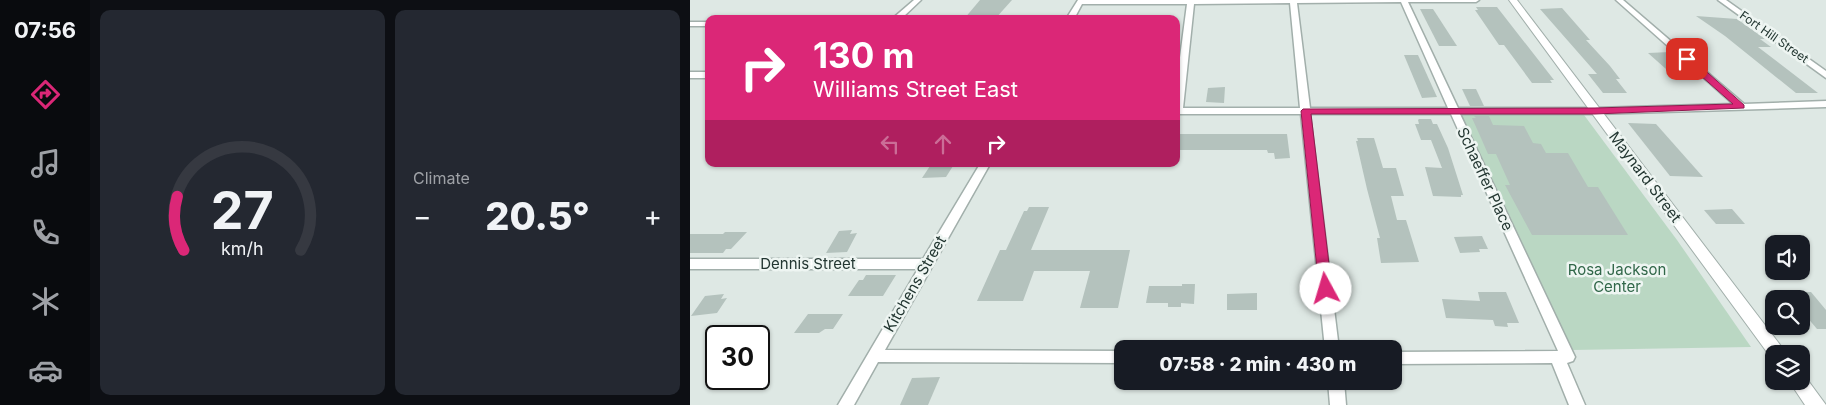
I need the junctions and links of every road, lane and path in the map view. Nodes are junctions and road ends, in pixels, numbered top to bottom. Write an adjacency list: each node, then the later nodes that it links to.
1 (918, 0): 10 (street)
2 (1403, 0): 3 (street); 9 (street); 20 (street, Schaeffer Place)
3 (1476, 0)
4 (1513, 0): 23 (street, Maynard Street)
5 (1619, 0): 19 (street)
6 (1721, 0): 16 (street, Fort Hill Street)
7 (1080, 1): 8 (street); 11 (street)
8 (1191, 1): 9 (street); 17 (street)
9 (1294, 1): 22 (street)
10 (901, 15)
11 (1072, 15)
12 (690, 24): 13 (street)
13 (705, 24)
14 (690, 75): 15 (street)
15 (705, 75)
16 (1826, 75)
17 (1180, 87)
18 (1826, 104): 19 (street)
19 (1741, 106): 23 (street)
20 (1452, 110): 22 (street); 23 (street); 31 (street, Schaeffer Place)
21 (1180, 111): 22 (street)
22 (1306, 111): 27 (street)
23 (1595, 111): 28 (street, Maynard Street)
24 (983, 167): 26 (street, Kitchens Street)
25 (690, 264): 26 (street, Dennis Street)
26 (926, 264): 29 (street, Kitchens Street)
27 (1331, 340)
28 (1771, 345)
29 (874, 356): 30 (street); 35 (street, Kitchens Street)
30 (1114, 357)
31 (1562, 357): 32 (street); 37 (street, Schaeffer Place)
32 (1402, 358)
33 (1337, 390): 36 (street)
34 (1805, 390): 38 (street)
35 (846, 405)
36 (1338, 405)
37 (1577, 405)
38 (1816, 405)

